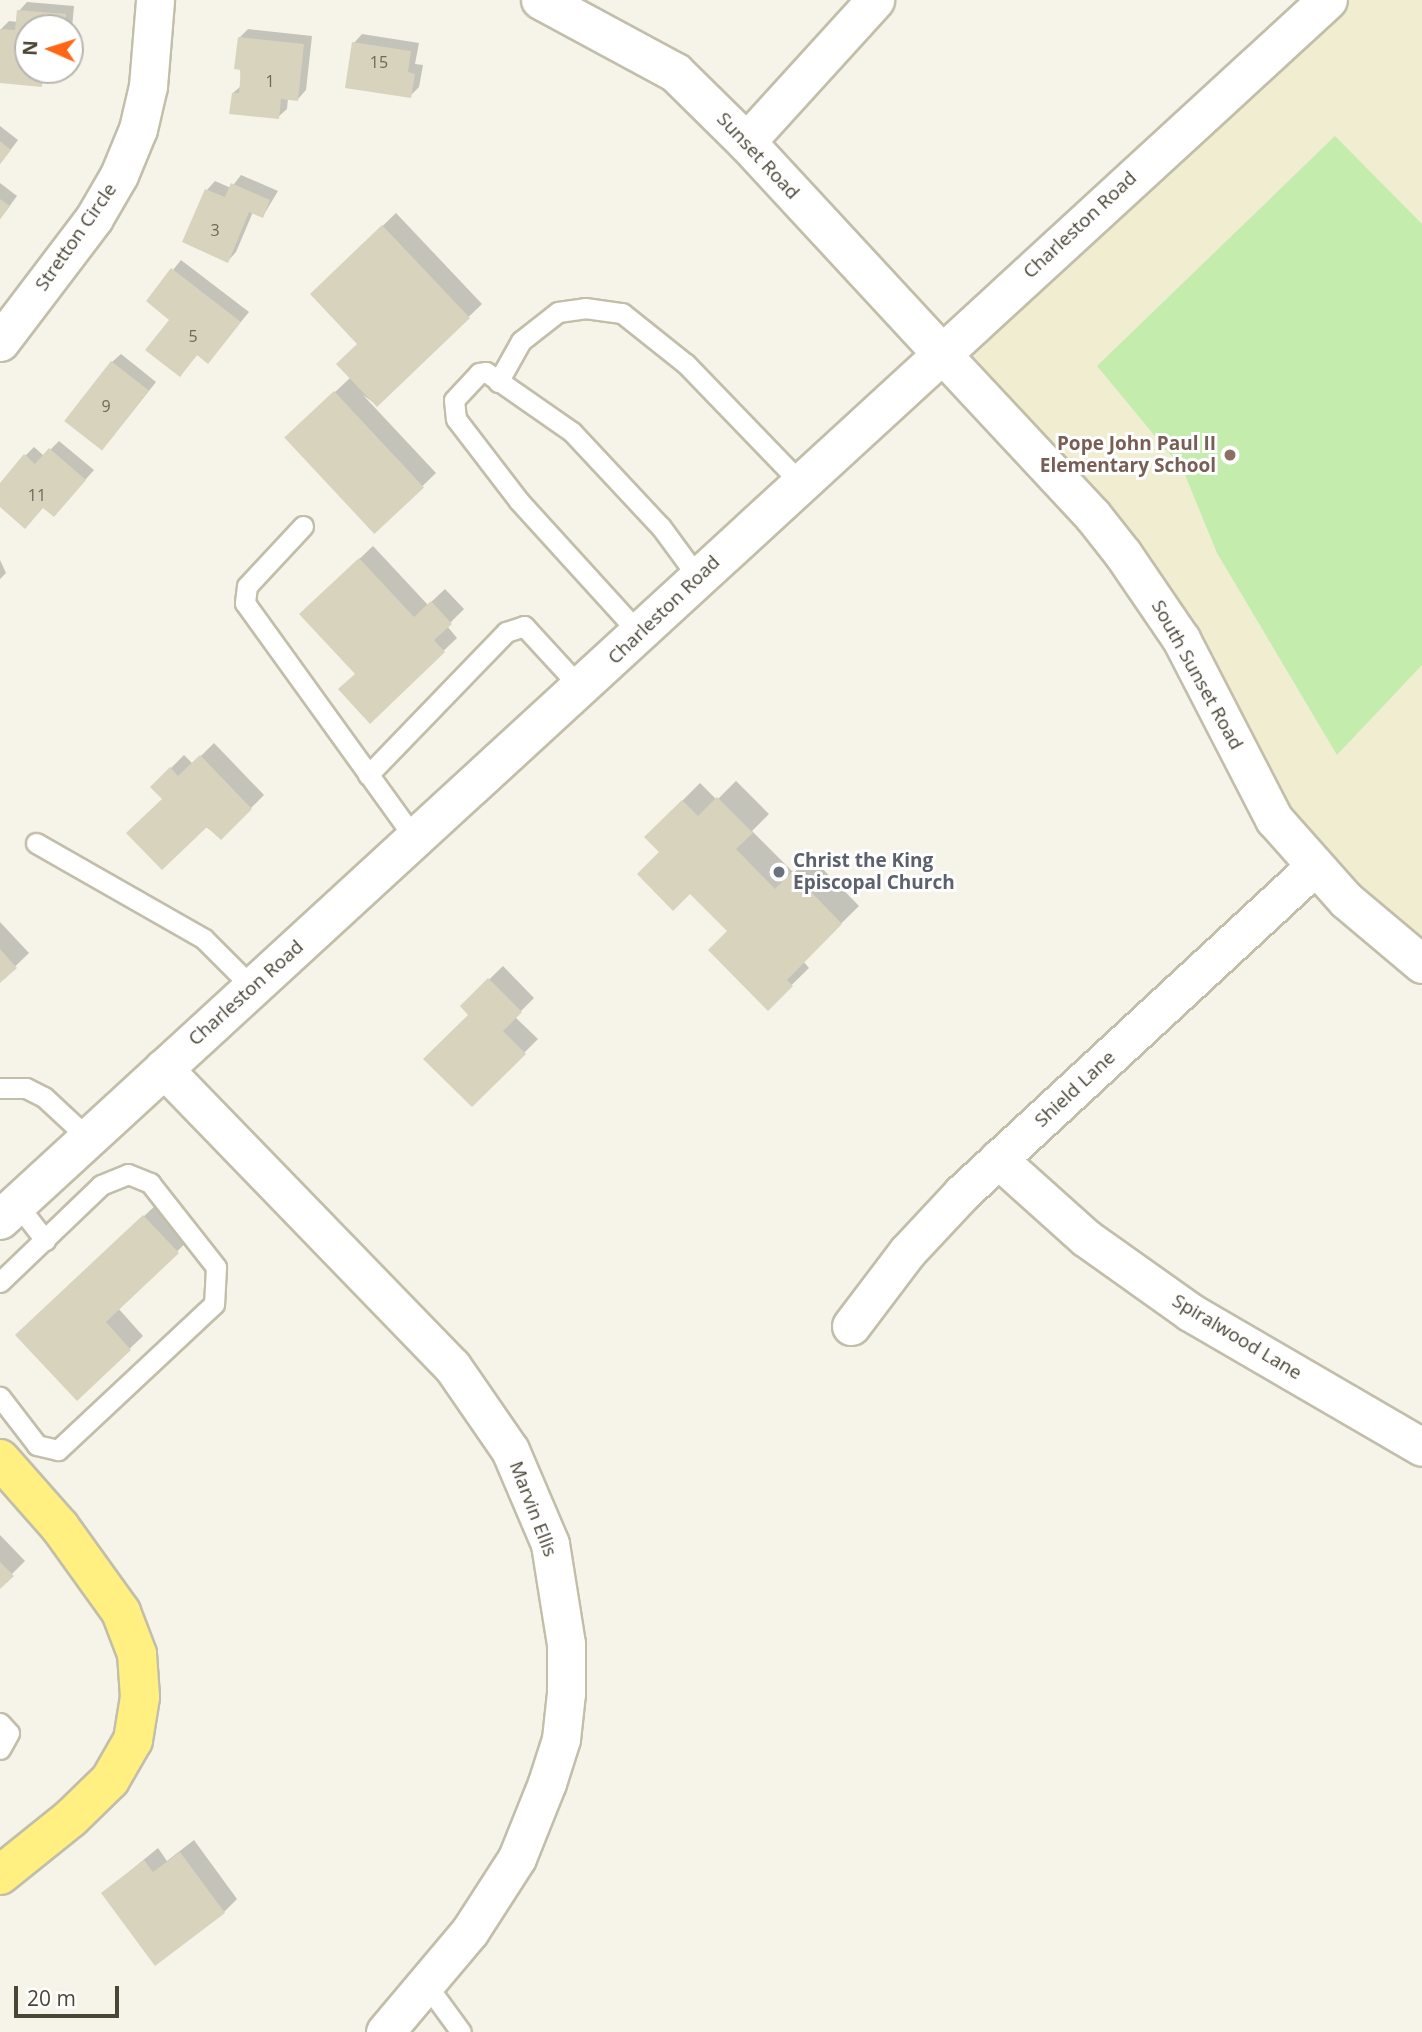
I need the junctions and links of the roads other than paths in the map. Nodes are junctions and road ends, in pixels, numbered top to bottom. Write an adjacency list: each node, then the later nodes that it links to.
1 (155, 0): 6 (street, Stretton Circle)
2 (541, 0): 5 (street, Sunset Road)
3 (875, 0): 5 (street)
4 (1328, 0): 7 (street, Charleston Road)
5 (746, 142): 7 (street, Sunset Road)
6 (0, 342)
7 (942, 354): 9 (street, Charleston Road); 17 (street, South Sunset Road)
8 (498, 382): 9 (lane); 11 (lane); 12 (lane)
9 (800, 482): 11 (street, Charleston Road)
10 (303, 526): 14 (lane)
11 (697, 576): 12 (street, Charleston Road)
12 (640, 634): 13 (street, Charleston Road)
13 (581, 688): 14 (lane); 15 (street, Charleston Road)
14 (368, 775): 15 (lane)
15 (415, 839): 19 (street, Charleston Road)
16 (36, 843): 19 (lane)
17 (1315, 866): 18 (street, South Sunset Road); 23 (street, Shield Lane)
18 (1422, 964)
19 (252, 988): 20 (street, Charleston Road)
20 (163, 1068): 22 (street, Charleston Road); 34 (street, Marvin Ellis)
21 (0, 1088): 22 (lane)
22 (88, 1138): 24 (street, Charleston Road)
23 (999, 1159): 27 (street, Shield Lane); 29 (street, Spiralwood Lane)
24 (8, 1212): 25 (lane)
25 (45, 1240): 26 (lane); 28 (lane)
26 (0, 1282)
27 (850, 1326)
28 (0, 1397)
29 (1422, 1447)
30 (0, 1459): 33 (highway)
31 (0, 1723): 32 (lane)
32 (0, 1749)
33 (0, 1875)
34 (426, 1984): 35 (street, Marvin Ellis); 36 (lane)
35 (385, 2032)
36 (461, 2032)

